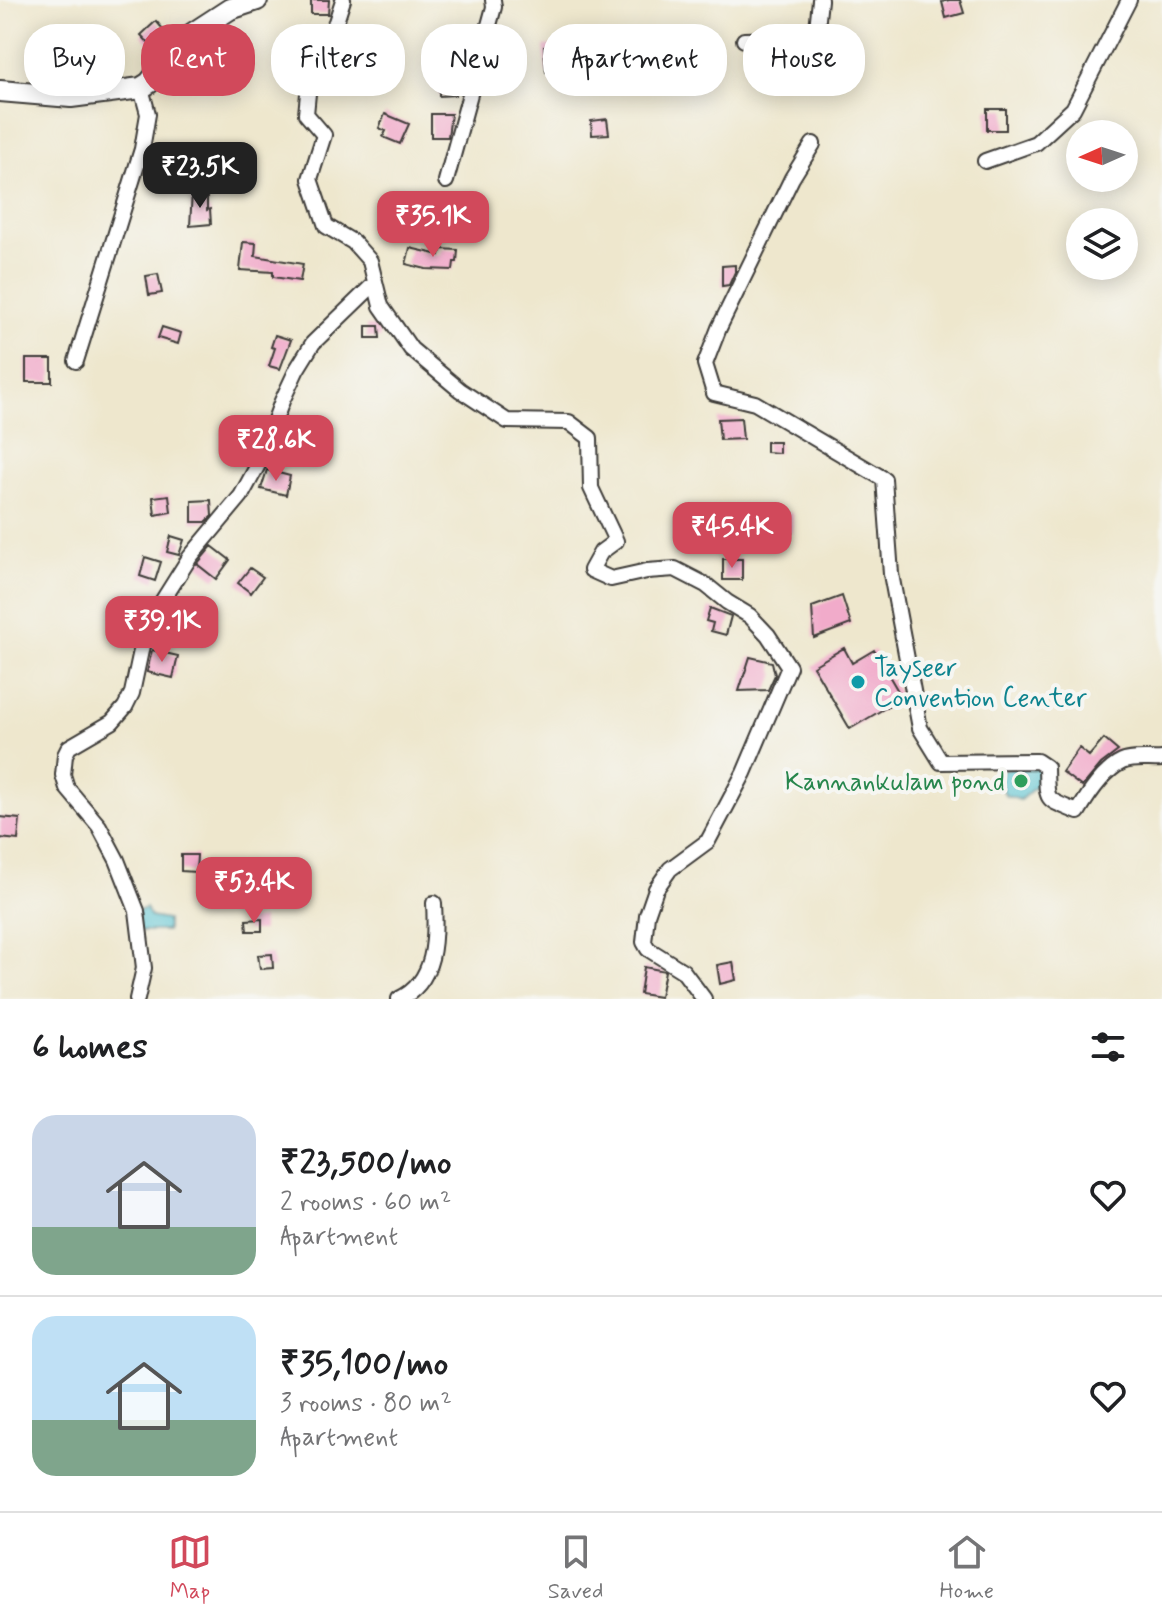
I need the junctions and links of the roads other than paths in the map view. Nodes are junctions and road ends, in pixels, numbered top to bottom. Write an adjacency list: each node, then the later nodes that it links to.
1 (257, 0): 6 (main road)
2 (343, 0): 14 (street)
3 (493, 0): 13 (street)
4 (820, 0): 7 (street)
5 (1129, 0): 12 (street)
6 (207, 24)
7 (817, 24)
8 (141, 88): 9 (main road)
9 (0, 91)
10 (143, 96): 15 (street)
11 (813, 144): 16 (street)
12 (985, 161)
13 (446, 181)
14 (375, 283): 18 (street); 20 (street)
15 (76, 361)
16 (1162, 759)
17 (434, 903): 19 (street)
18 (137, 999)
19 (399, 999)
20 (704, 999)

